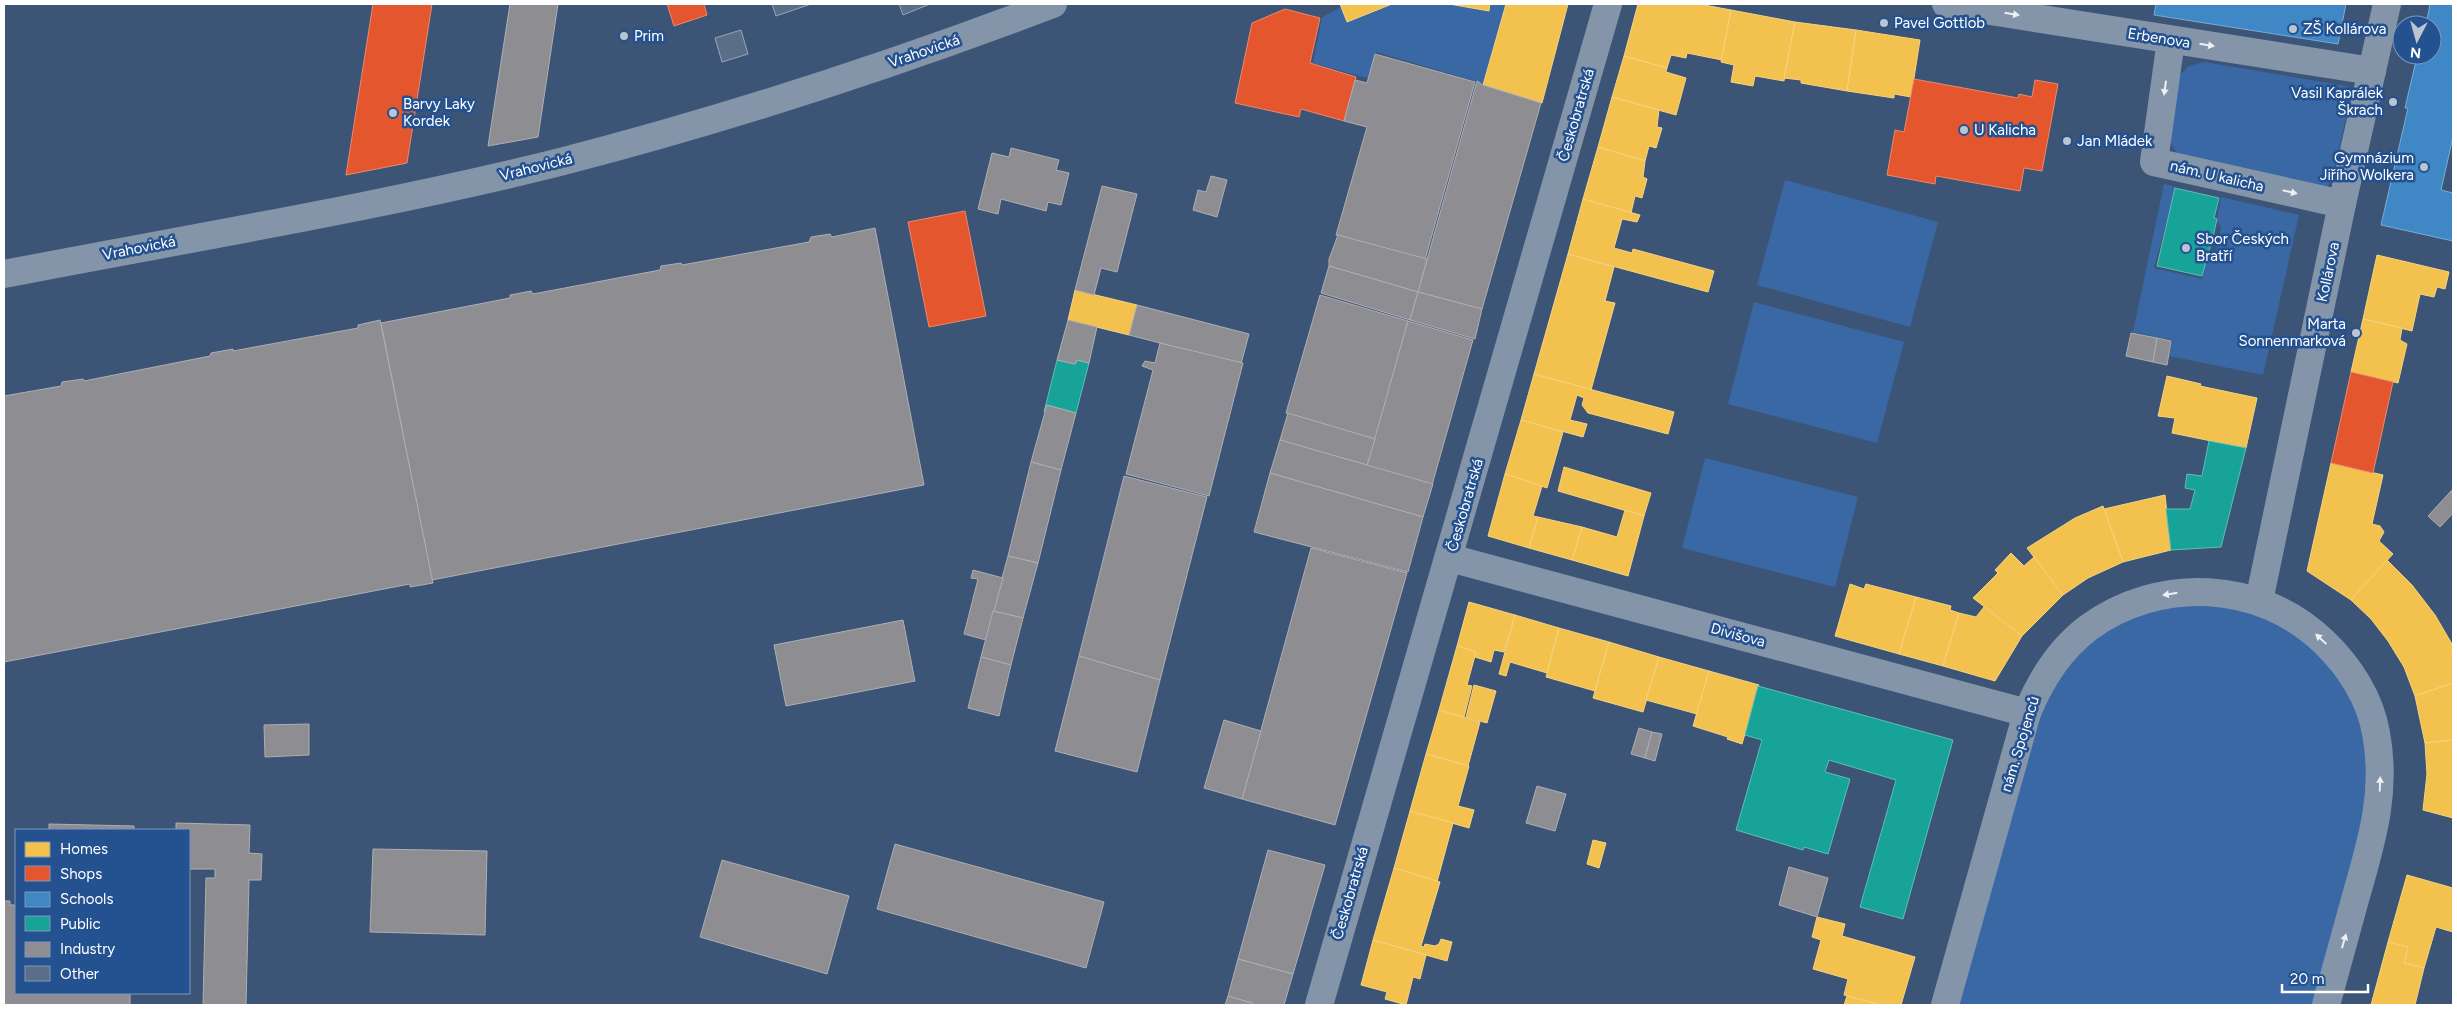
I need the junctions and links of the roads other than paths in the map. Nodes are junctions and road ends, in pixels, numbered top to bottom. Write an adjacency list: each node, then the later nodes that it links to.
1 (1053, 4): 8 (street, Vrahovická)
2 (1608, 4): 9 (street, Českobratrská)
3 (1946, 4): 5 (street, Erbenova, one-way to 5)
4 (2387, 4): 6 (street, Kollárova)
5 (2172, 40): 6 (street, Erbenova, one-way to 6); 7 (street, nám. U kalicha, one-way to 7)
6 (2372, 71): 7 (street, Kollárova)
7 (2342, 204): 10 (street, Kollárova)
8 (4, 274)
9 (1450, 558): 11 (street, Divišova); 12 (street, Českobratrská)
10 (2259, 601): 11 (street, nám. Spojenců, one-way to 11); 14 (street, nám. Spojenců, one-way to 10)
11 (2027, 713): 13 (street, nám. Spojenců)
12 (1319, 1005)
13 (1945, 1005)
14 (2326, 1005)

